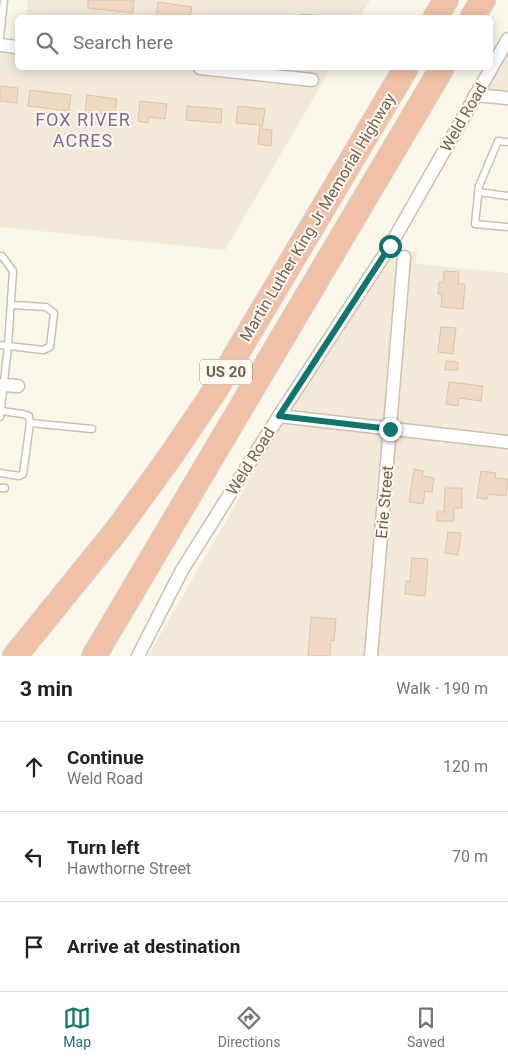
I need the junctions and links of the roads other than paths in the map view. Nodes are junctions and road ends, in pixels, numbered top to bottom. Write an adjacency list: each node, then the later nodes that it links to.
1 (4, 0): 6 (lane)
2 (446, 0): 4 (highway)
3 (483, 0): 5 (highway)
4 (437, 15)
5 (474, 15)
6 (0, 38)
7 (508, 39): 10 (street, Weld Road)
8 (0, 45): 9 (street)
9 (15, 47)
10 (493, 64)
11 (219, 70): 15 (street)
12 (405, 70): 37 (highway, Martin Luther King Jr Memorial Highway / US 20)
13 (441, 70): 38 (highway, Martin Luther King Jr Memorial Highway / US 20)
14 (490, 70): 16 (street, Weld Road)
15 (312, 80)
16 (475, 95): 17 (street); 30 (street, Weld Road)
17 (508, 98)
18 (508, 142): 19 (lane)
19 (478, 192): 20 (lane); 21 (lane)
20 (508, 196)
21 (508, 227)
22 (0, 256): 24 (lane)
23 (404, 257): 34 (street, Erie Street)
24 (12, 305): 26 (lane); 26 (lane)
25 (0, 345): 26 (lane)
26 (8, 346): 27 (lane)
27 (2, 385): 28 (street); 29 (lane)
28 (18, 386)
29 (1, 411): 31 (lane); 32 (lane)
30 (279, 416): 34 (street); 39 (street, Weld Road)
31 (0, 417)
32 (30, 423): 33 (lane); 36 (lane)
33 (92, 429)
34 (390, 429): 35 (street); 40 (street, Erie Street)
35 (508, 442)
36 (0, 473)
37 (15, 656)
38 (94, 656)
39 (138, 656)
40 (371, 656)

